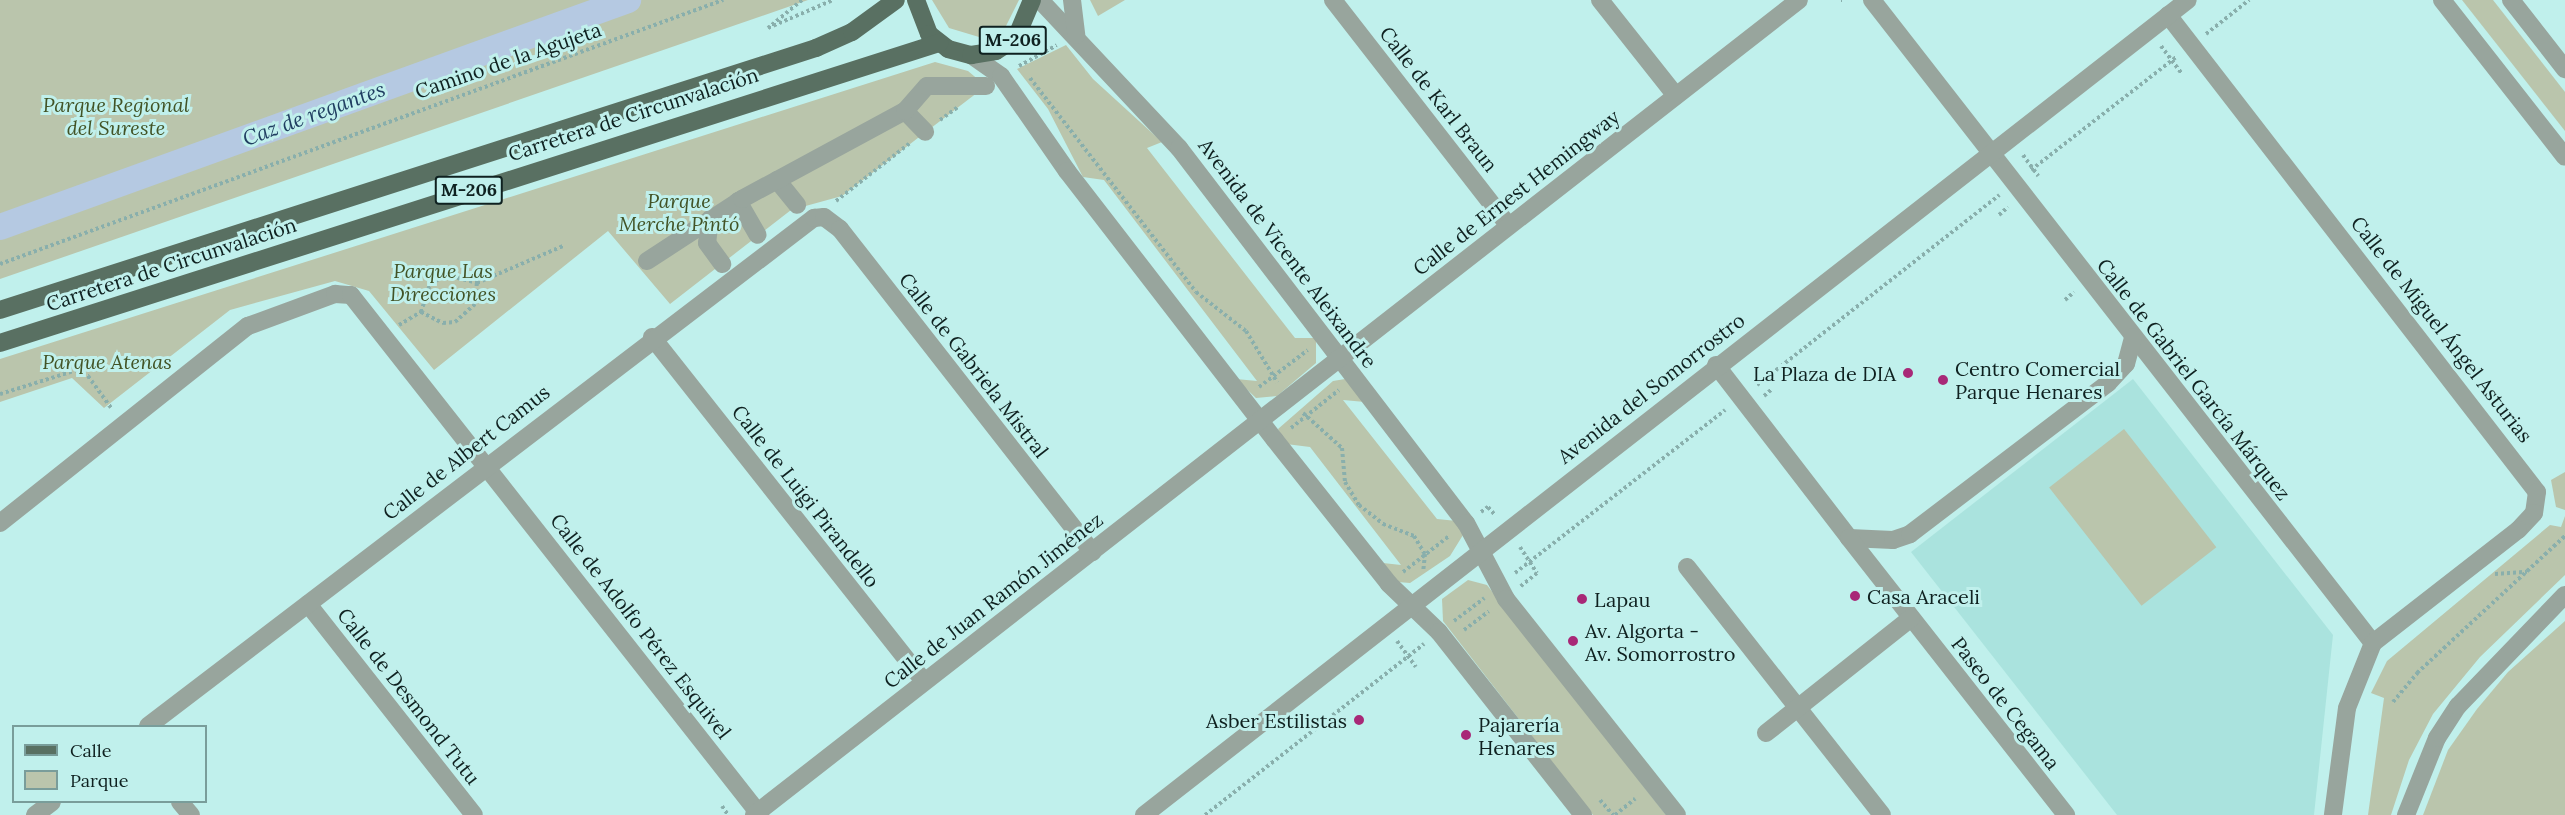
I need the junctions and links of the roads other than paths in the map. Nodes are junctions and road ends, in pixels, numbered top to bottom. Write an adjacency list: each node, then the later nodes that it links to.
1 (896, 0): 33 (main road, Carretera de Circunvalación / M-206)
2 (916, 0): 15 (main road)
3 (1032, 0): 16 (main road, M-206)
4 (1040, 0): 14 (street, Avenida de Vicente Aleixandre)
5 (1072, 0): 14 (street)
6 (1333, 0): 29 (street, Calle de Karl Braun)
7 (1600, 0): 19 (street)
8 (1799, 0): 19 (street, Calle de Ernest Hemingway)
9 (1872, 0): 22 (street, Calle de Gabriel García Márquez)
10 (2188, 0): 13 (street, Avenida del Somorrostro)
11 (2442, 0): 23 (street)
12 (2511, 0): 17 (street)
13 (2169, 15): 22 (street, Avenida del Somorrostro); 50 (street, Calle de Miguel Ángel Asturias)
14 (1076, 35): 37 (street, Avenida de Vicente Aleixandre)
15 (939, 43): 16 (main road, M-206); 36 (main road, Carretera de Circunvalación / M-206)
16 (971, 55): 39 (street)
17 (2565, 69)
18 (986, 86): 20 (street)
19 (1676, 96): 29 (street, Calle de Ernest Hemingway)
20 (905, 111): 21 (street); 24 (street)
21 (925, 132)
22 (1989, 154): 35 (street, Calle de Gabriel García Márquez); 38 (street, Avenida del Somorrostro)
23 (2565, 158)
24 (777, 180): 25 (street); 26 (street)
25 (738, 201): 28 (street); 30 (street)
26 (797, 205)
27 (814, 218): 34 (street, Calle de Albert Camus); 44 (street, Calle de Gabriela Mistral)
28 (710, 219): 31 (street); 32 (street)
29 (1509, 226): 37 (street, Calle de Ernest Hemingway)
30 (758, 235)
31 (647, 261)
32 (722, 264)
33 (0, 310)
34 (652, 337): 40 (street, Calle de Albert Camus); 51 (street, Calle de Luigi Pirandello)
35 (2133, 337): 42 (street); 50 (street, Calle de Gabriel García Márquez)
36 (0, 343)
37 (1340, 359): 39 (street, Calle de Ernest Hemingway); 43 (street, Avenida de Vicente Aleixandre)
38 (1716, 365): 42 (street, Paseo de Cegama); 43 (street, Avenida del Somorrostro)
39 (1261, 420): 44 (street, Calle de Juan Ramón Jiménez); 47 (street)
40 (487, 464): 41 (street, Calle de Adolfo Pérez Esquivel); 48 (street, Calle de Albert Camus); 57 (street, Calle de Adolfo Pérez Esquivel)
41 (0, 524)
42 (1849, 538): 49 (street, Paseo de Cegama)
43 (1482, 549): 47 (street, Avenida del Somorrostro); 63 (street, Avenida de Vicente Aleixandre)
44 (1092, 552): 51 (street, Calle de Juan Ramón Jiménez)
45 (1687, 567): 52 (street)
46 (2565, 595): 67 (street)
47 (1411, 603): 61 (street, Avenida del Somorrostro); 62 (street)
48 (308, 604): 53 (street, Calle de Albert Camus); 60 (street, Calle de Desmond Tutu)
49 (1911, 618): 52 (street); 65 (street, Paseo de Cegama)
50 (2373, 643): 66 (street)
51 (924, 682): 57 (street, Calle de Juan Ramón Jiménez)
52 (1798, 708): 54 (street); 64 (street)
53 (149, 725)
54 (1766, 733)
55 (50, 803): 58 (street)
56 (182, 803): 59 (street)
57 (757, 814)
58 (35, 815)
59 (191, 815)
60 (474, 815)
61 (1144, 815)
62 (1583, 815)
63 (1677, 815)
64 (1882, 815)
65 (2066, 815)
66 (2333, 815)
67 (2406, 815)

